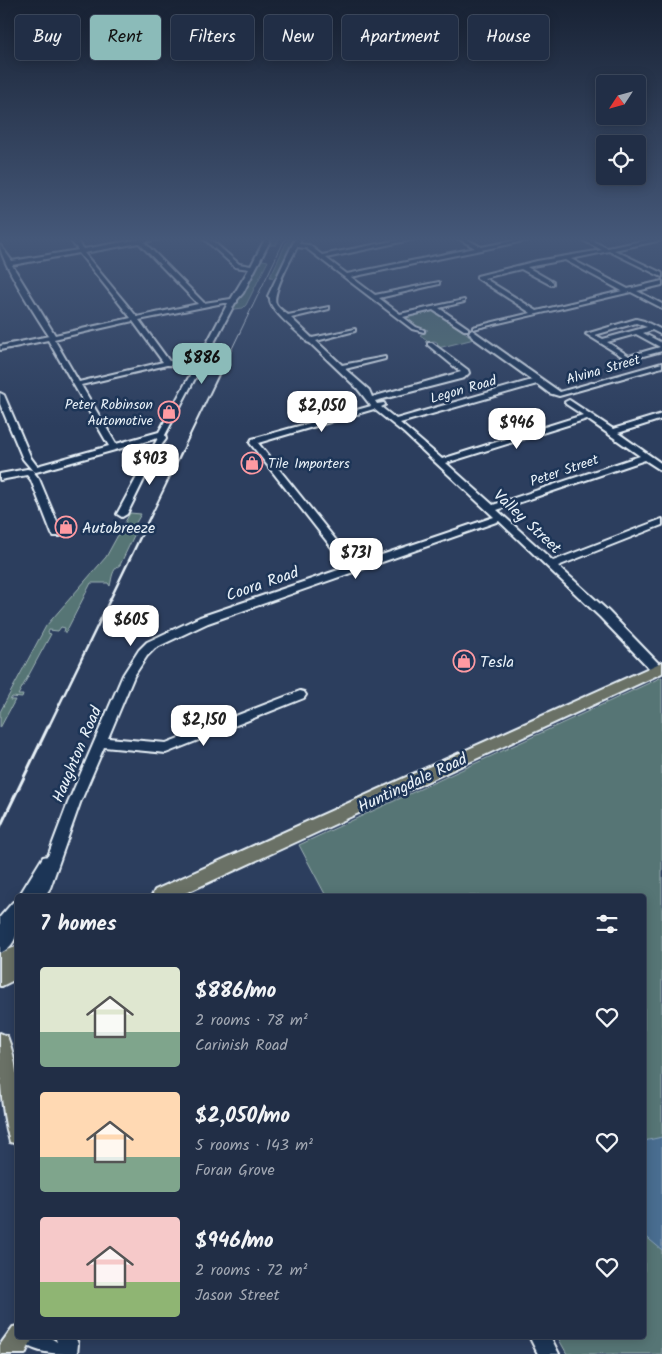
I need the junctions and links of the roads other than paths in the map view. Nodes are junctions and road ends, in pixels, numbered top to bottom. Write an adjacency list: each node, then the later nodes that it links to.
1 (30, 300): 26 (street)
2 (119, 300): 19 (street)
3 (196, 300): 12 (street)
4 (235, 300): 11 (street)
5 (272, 300): 18 (street, Valley Street)
6 (378, 300): 17 (street)
7 (516, 300): 16 (street)
8 (588, 300): 16 (street)
9 (650, 300): 13 (street)
10 (462, 301): 15 (street)
11 (233, 303): 12 (street); 35 (street)
12 (200, 304): 19 (street)
13 (662, 306)
14 (327, 308): 18 (street)
15 (434, 308): 17 (street); 22 (street)
16 (536, 313): 22 (street)
17 (399, 316): 23 (street)
18 (285, 318): 27 (street, Valley Street)
19 (134, 320): 26 (street); 34 (street)
20 (652, 328): 24 (street); 25 (street); 28 (street)
21 (353, 330): 27 (street)
22 (471, 330): 40 (street)
23 (423, 331)
24 (637, 332): 28 (street); 31 (street)
25 (662, 334)
26 (51, 337): 30 (street); 41 (street)
27 (309, 340): 37 (street, Valley Street)
28 (601, 342): 32 (street)
29 (430, 343): 44 (street)
30 (0, 348)
31 (662, 348): 32 (street)
32 (647, 354): 36 (street)
33 (383, 358): 37 (street)
34 (167, 363): 35 (street); 41 (street)
35 (200, 364): 49 (street)
36 (662, 364): 38 (street, Alvina Street)
37 (339, 368): 44 (street, Valley Street)
38 (651, 368): 39 (street); 40 (street, Alvina Street)
39 (662, 374)
40 (538, 381): 47 (street, Legon Road)
41 (78, 384): 50 (street)
42 (0, 395): 54 (street)
43 (569, 402): 45 (street)
44 (376, 403): 47 (street, Valley Street); 62 (street)
45 (588, 416): 48 (street); 52 (street)
46 (662, 416): 48 (street)
47 (397, 422): 52 (street, Valley Street)
48 (612, 432): 51 (street)
49 (157, 436): 50 (street); 57 (street)
50 (114, 447): 54 (street)
51 (646, 457): 53 (street); 56 (street, Peter Street)
52 (440, 462): 56 (street, Valley Street)
53 (662, 468)
54 (31, 469): 55 (street); 60 (street)
55 (0, 477)
56 (491, 509): 58 (street, Valley Street)
57 (122, 514)
58 (500, 518): 61 (street, Valley Street); 62 (street, Coora Road)
59 (662, 522): 61 (street)
60 (57, 534)
61 (551, 565): 64 (street, Valley Street)
62 (353, 568): 63 (street, Coora Road)
63 (152, 640): 66 (street, Haughton Road)
64 (660, 667): 70 (main road, Huntingdale Road)
65 (300, 695): 66 (street)
66 (100, 742): 67 (street, Haughton Road)
67 (56, 847): 68 (street, Haughton Road); 69 (street, Haughton Road)
68 (40, 893)
69 (27, 894)
70 (165, 894)
71 (15, 910): 72 (street)
72 (0, 928)
73 (15, 928): 74 (street)
74 (0, 946)
75 (15, 959): 76 (main road)
76 (4, 972)
77 (0, 1043): 78 (main road)
78 (15, 1119)
79 (20, 1339): 83 (main road)
80 (34, 1339): 84 (street)
81 (66, 1339): 85 (street)
82 (542, 1339): 86 (street)
83 (8, 1354)
84 (57, 1354)
85 (67, 1354)
86 (549, 1354)

